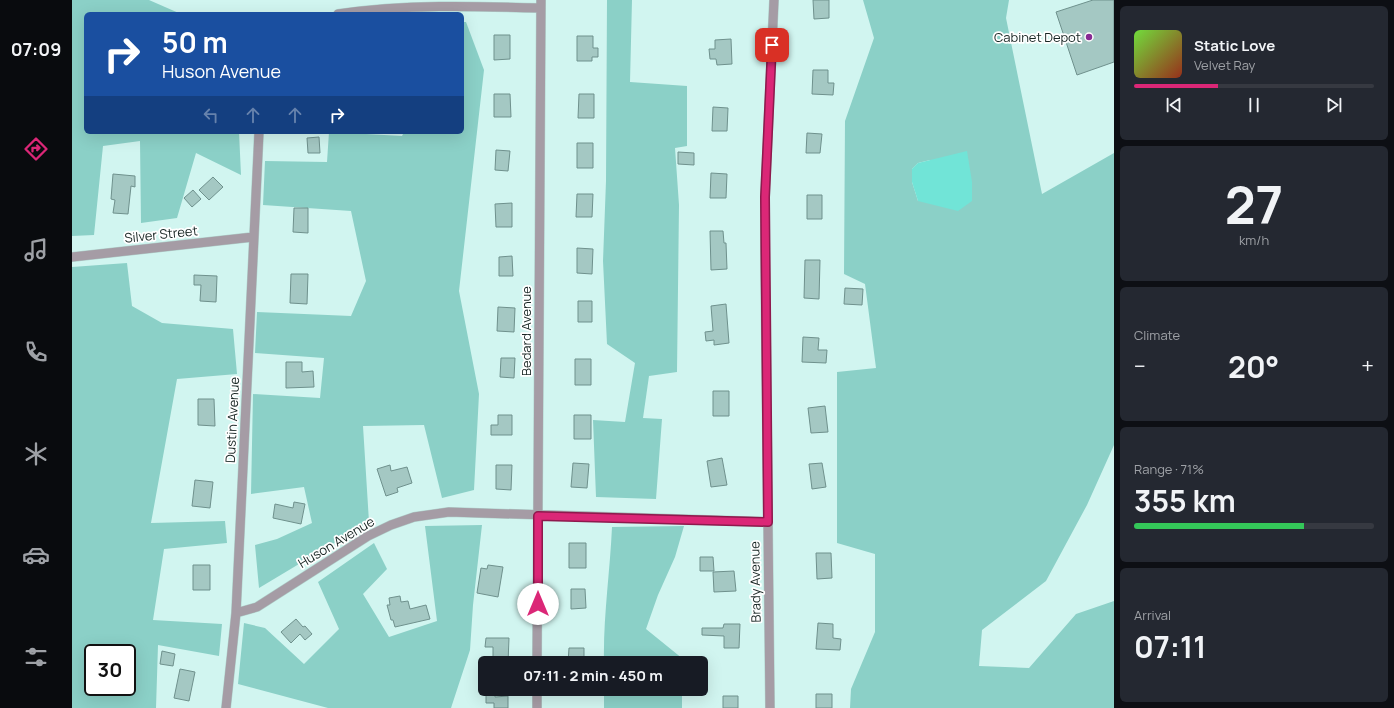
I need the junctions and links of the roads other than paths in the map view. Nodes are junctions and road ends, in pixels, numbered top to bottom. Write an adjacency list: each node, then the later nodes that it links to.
1 (774, 0): 8 (street, Brady Avenue)
2 (541, 4): 3 (street); 7 (street, Bedard Avenue)
3 (359, 12)
4 (259, 134): 5 (street, Dustin Avenue)
5 (253, 237): 6 (street, Silver Street); 9 (street, Dustin Avenue)
6 (72, 257)
7 (538, 516): 8 (street, Huson Avenue); 9 (street, Huson Avenue); 10 (street, Bedard Avenue)
8 (768, 522): 14 (street, Brady Avenue)
9 (236, 613): 12 (street, Dustin Avenue)
10 (537, 656)
11 (537, 696): 13 (street)
12 (226, 708)
13 (537, 708)
14 (770, 708)

